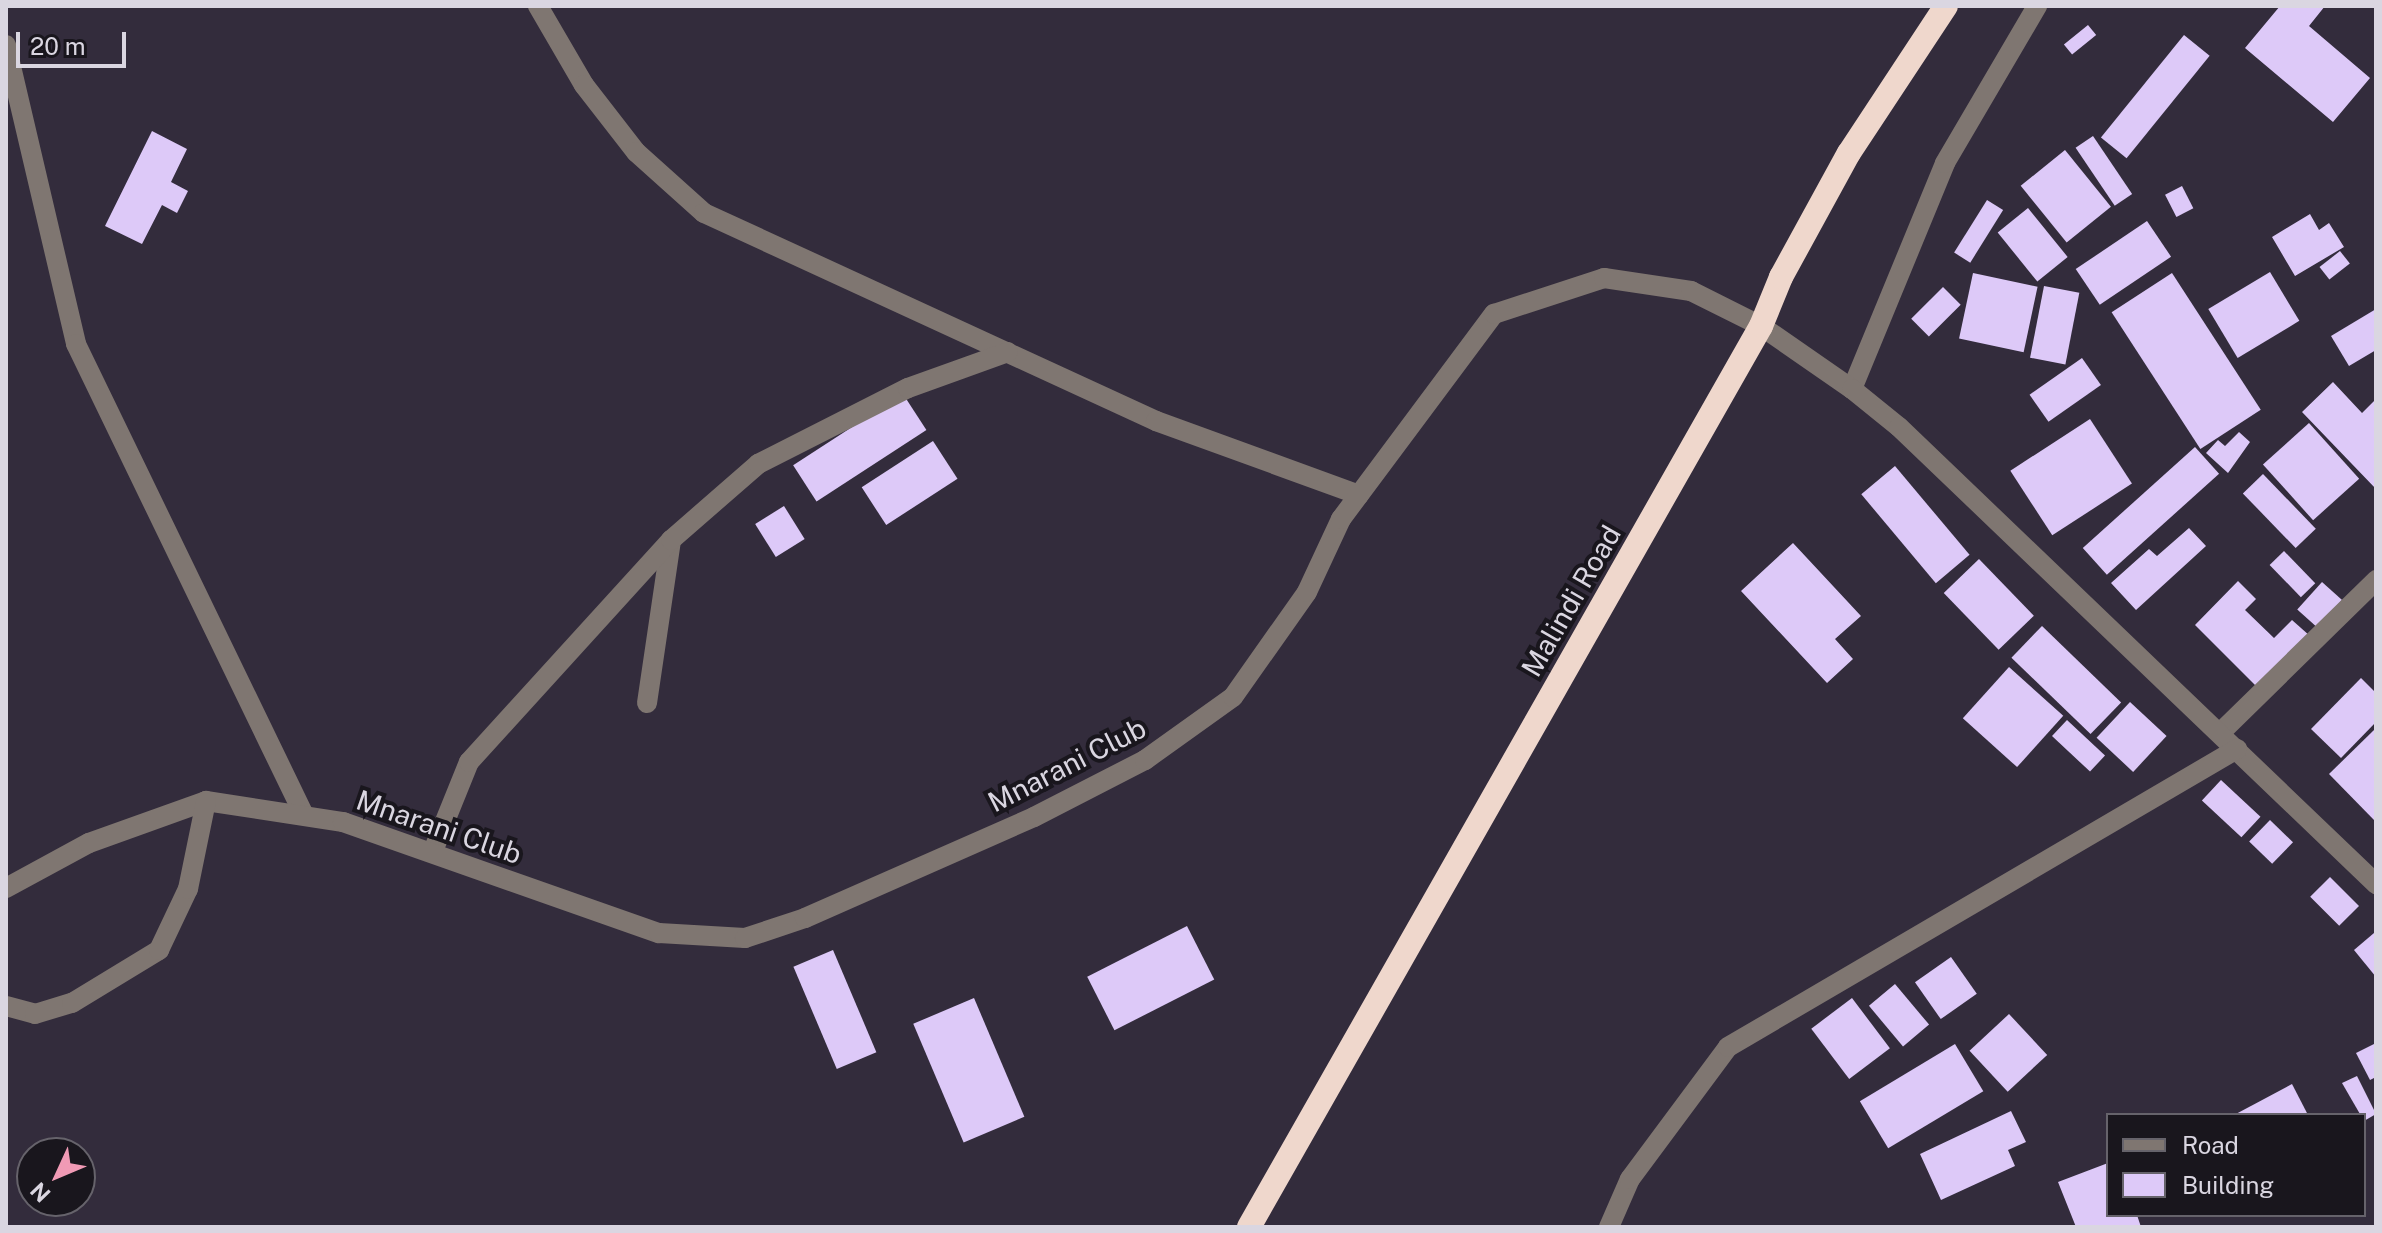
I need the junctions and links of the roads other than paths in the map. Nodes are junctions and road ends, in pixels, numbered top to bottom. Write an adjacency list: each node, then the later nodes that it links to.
1 (538, 6): 6 (street)
2 (1946, 6): 5 (highway, Malindi Road)
3 (2037, 6): 7 (street)
4 (6, 45): 15 (street)
5 (1761, 326): 7 (street, Mnarani Club); 8 (street, Mnarani Club); 21 (highway, Malindi Road)
6 (1008, 352): 8 (street); 9 (street)
7 (1852, 389): 12 (street, Mnarani Club)
8 (1359, 495): 16 (street, Mnarani Club)
9 (671, 540): 11 (street); 16 (street)
10 (2376, 580): 12 (street)
11 (647, 703)
12 (2220, 733): 13 (street, Mnarani Club)
13 (2237, 749): 17 (street, Mnarani Club); 22 (street)
14 (206, 801): 15 (street, Mnarani Club); 19 (street, Mnarani Club); 20 (street)
15 (304, 815): 16 (street, Mnarani Club)
16 (433, 851)
17 (2368, 863): 18 (street, Mnarani Club)
18 (2376, 884)
19 (6, 888)
20 (6, 1006)
21 (1249, 1227)
22 (1609, 1227)

